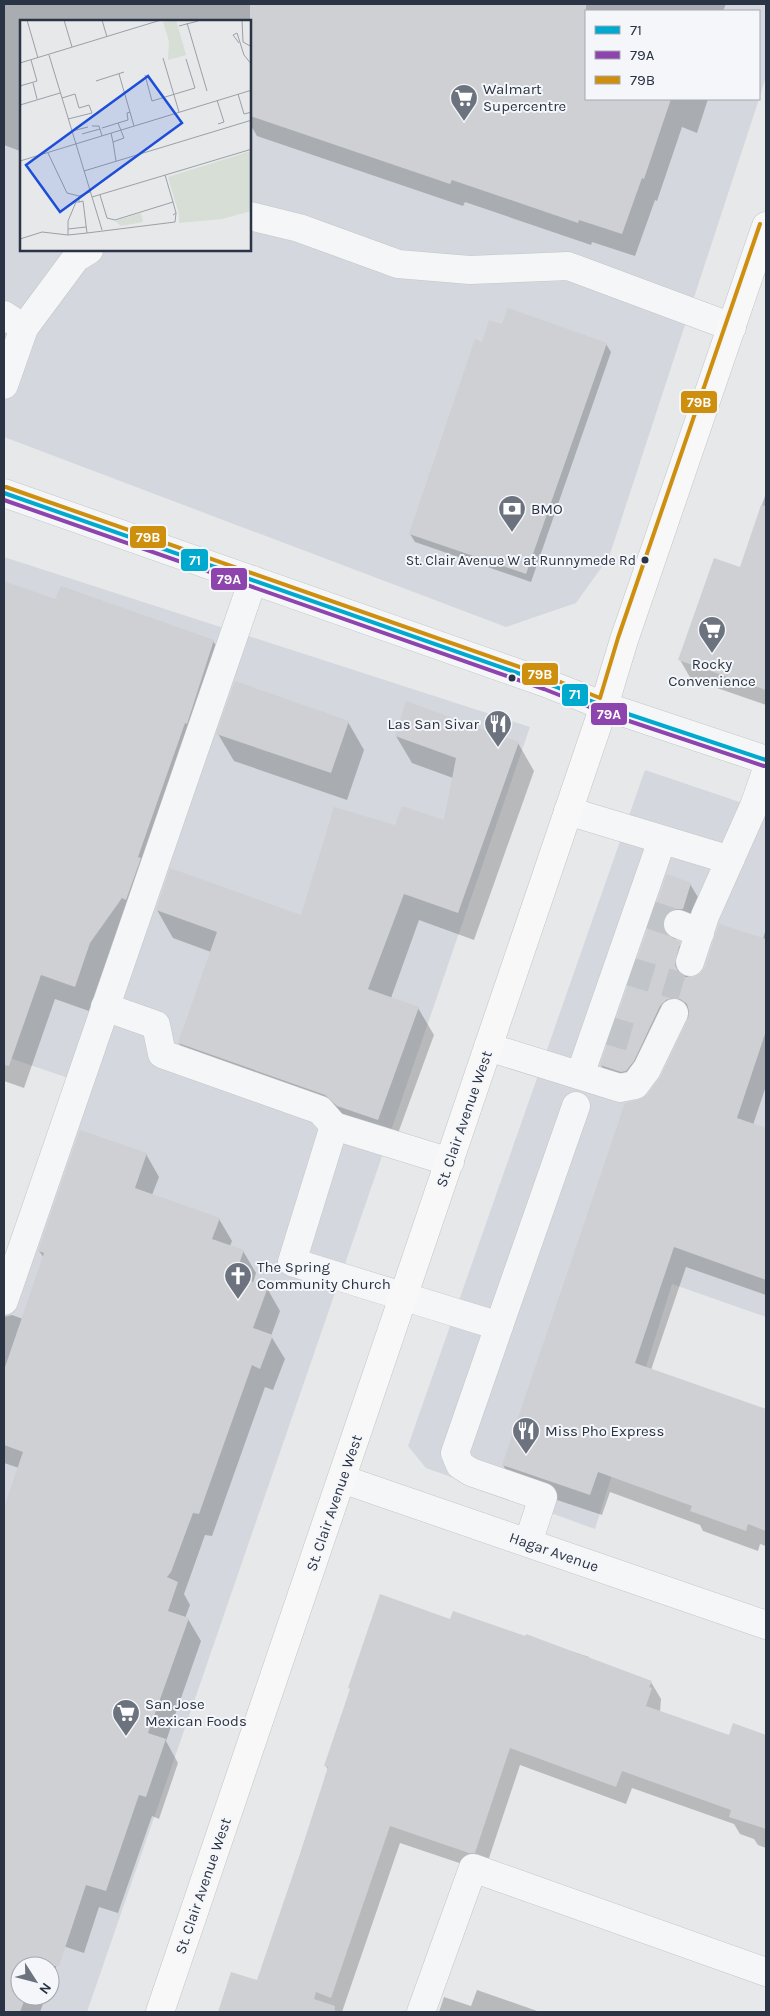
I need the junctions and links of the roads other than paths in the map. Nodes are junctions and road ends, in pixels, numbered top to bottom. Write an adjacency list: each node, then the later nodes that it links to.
1 (251, 216): 5 (street)
2 (766, 226): 5 (main road, St. Clair Avenue West)
3 (87, 251): 4 (street)
4 (14, 322): 6 (street)
5 (732, 327): 9 (main road, St. Clair Avenue West)
6 (4, 385)
7 (4, 493): 8 (street)
8 (253, 580): 9 (street); 16 (street)
9 (604, 706): 10 (street); 12 (main road, St. Clair Avenue West)
10 (766, 760)
11 (766, 772): 14 (street)
12 (568, 811): 13 (street); 18 (main road, St. Clair Avenue West)
13 (662, 840): 14 (street); 19 (street)
14 (730, 860): 15 (street)
15 (690, 962)
16 (105, 1007): 21 (street); 24 (street)
17 (674, 1013): 19 (street)
18 (488, 1048): 19 (street); 22 (main road, St. Clair Avenue West)
19 (580, 1075)
20 (576, 1106): 25 (street)
21 (334, 1126): 22 (street); 23 (street)
22 (450, 1162): 23 (main road, St. Clair Avenue West)
23 (404, 1296): 25 (street); 26 (main road, St. Clair Avenue West)
24 (4, 1302)
25 (499, 1326): 27 (street)
26 (342, 1479): 27 (street, Hagar Avenue); 30 (main road, St. Clair Avenue West)
27 (528, 1543): 28 (street, Hagar Avenue)
28 (766, 1625)
29 (766, 1972): 31 (street)
30 (160, 2012)
31 (421, 2012)

